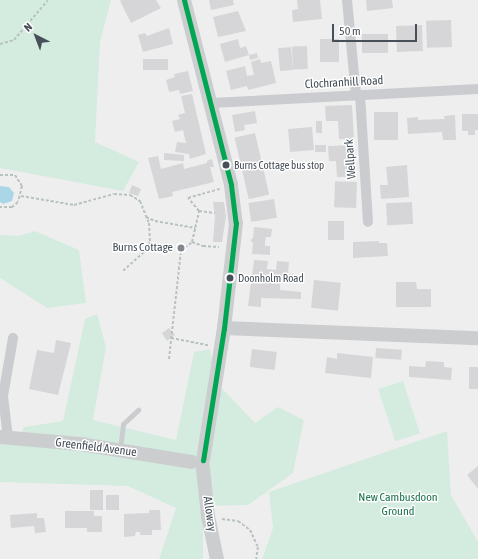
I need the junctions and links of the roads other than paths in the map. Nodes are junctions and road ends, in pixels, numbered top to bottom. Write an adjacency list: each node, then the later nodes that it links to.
1 (184, 0): 5 (main road, Alloway)
2 (347, 0): 4 (street, Wellpark)
3 (478, 89): 4 (street, Clochranhill Road)
4 (358, 95): 5 (street, Clochranhill Road); 6 (street, Wellpark)
5 (211, 103): 7 (main road, Alloway)
6 (368, 222)
7 (224, 328): 9 (main road); 13 (main road, Alloway)
8 (13, 338): 11 (street)
9 (478, 338)
10 (138, 410): 12 (lane)
11 (4, 438): 12 (main road, Greenfield Avenue)
12 (120, 450): 13 (main road, Greenfield Avenue)
13 (200, 464): 14 (main road, Alloway)
14 (217, 559)

